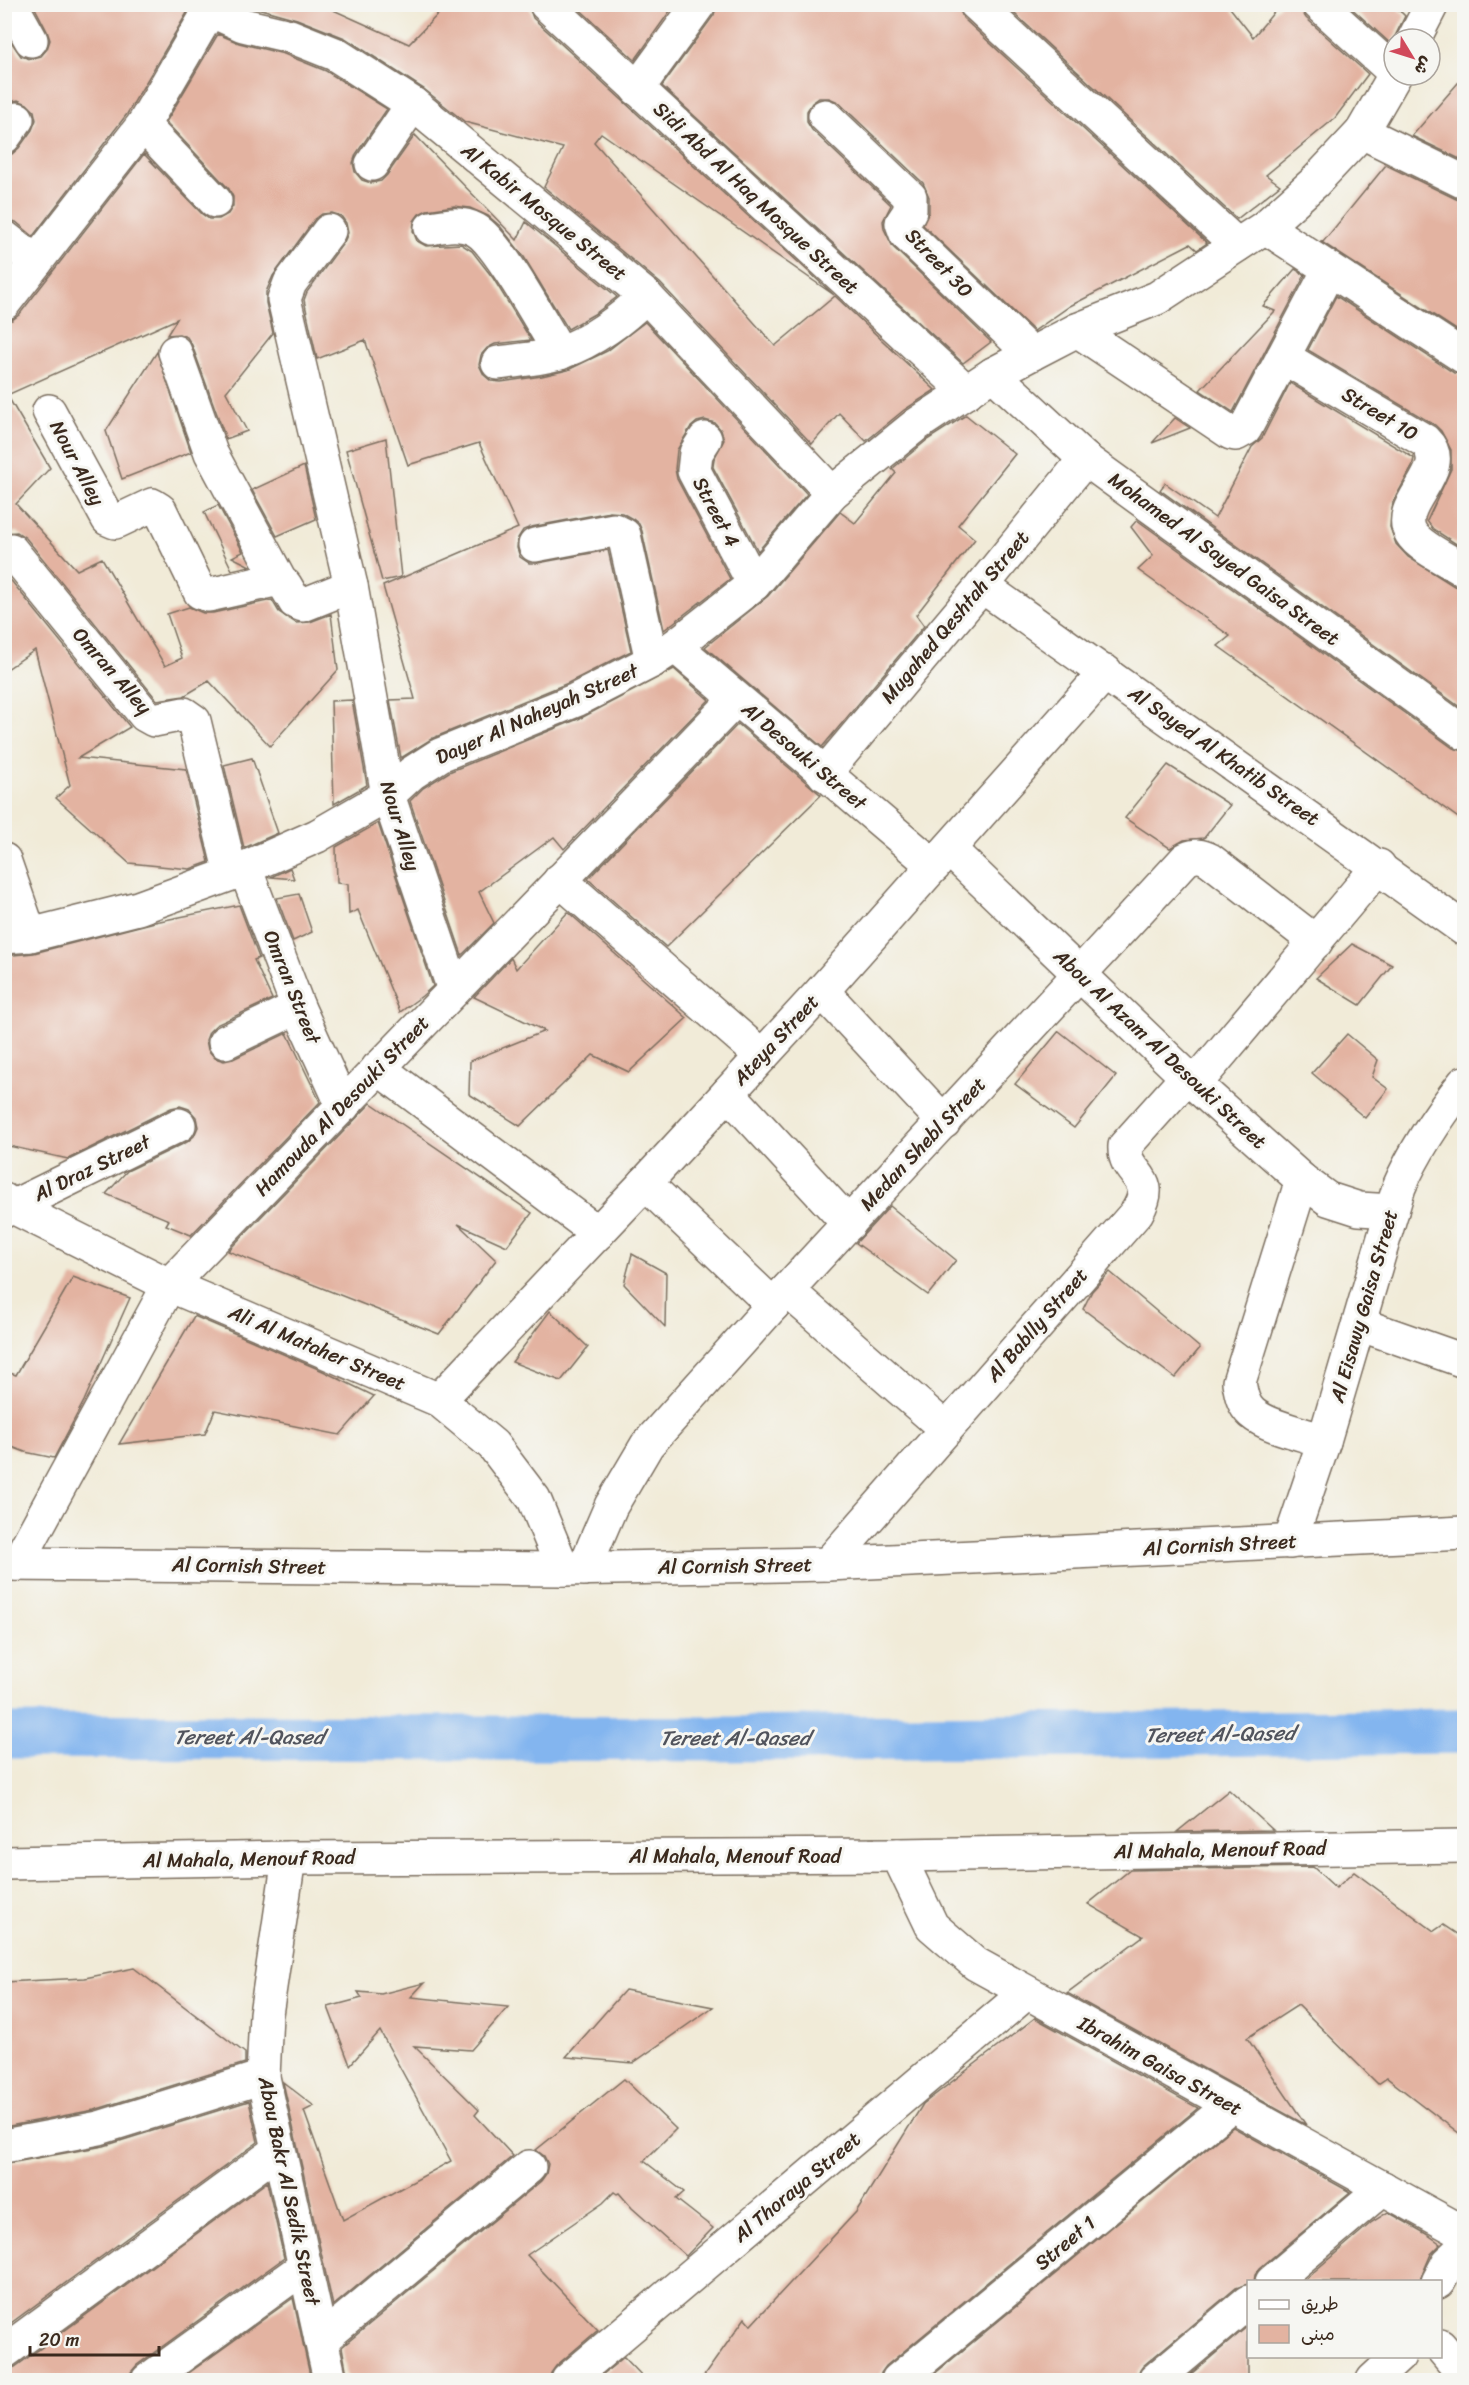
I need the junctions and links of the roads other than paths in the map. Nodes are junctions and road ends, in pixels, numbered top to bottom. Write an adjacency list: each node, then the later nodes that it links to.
1 (11, 4): 9 (street)
2 (546, 4): 12 (street, Sidi Abd Al Haq Mosque Street)
3 (699, 4): 12 (street)
4 (976, 4): 24 (street)
5 (1319, 4): 10 (street)
6 (1432, 4): 8 (street)
7 (214, 9): 13 (street, Al Kabir Mosque Street); 15 (street)
8 (1420, 27)
9 (32, 40)
10 (1382, 61)
11 (1387, 87): 16 (street, Dayer Al Naheyah Street)
12 (637, 89): 36 (street, Sidi Abd Al Haq Mosque Street)
13 (413, 104): 17 (street); 27 (street, Al Kabir Mosque Street)
14 (825, 116): 32 (street, Street 30)
15 (143, 125): 19 (street); 25 (street)
16 (1362, 132): 18 (street); 20 (street, Dayer Al Naheyah Street)
17 (372, 164)
18 (1464, 182)
19 (215, 201)
20 (1265, 227): 24 (street, Dayer Al Naheyah Street); 26 (street)
21 (431, 228): 31 (street)
22 (329, 231): 46 (street, Nour Alley)
23 (4, 237): 25 (street)
24 (1237, 245): 29 (street, Dayer Al Naheyah Street)
25 (36, 262): 28 (street)
26 (1329, 270): 33 (street); 34 (street)
27 (646, 296): 31 (street); 40 (street, Al Kabir Mosque Street)
28 (4, 303)
29 (1077, 330): 32 (street, Dayer Al Naheyah Street); 33 (street)
30 (175, 352): 44 (street)
31 (560, 353): 35 (street)
32 (1031, 354): 36 (street, Dayer Al Naheyah Street)
33 (1283, 357): 43 (street, Street 10)
34 (1464, 357)
35 (498, 363)
36 (980, 383): 39 (street, Mohamed Al Sayed Gaisa Street); 40 (street, Dayer Al Naheyah Street)
37 (49, 411): 44 (street, Nour Alley)
38 (705, 439): 45 (street, Street 4)
39 (1085, 459): 47 (street, Mugahed Qeshtah Street); 51 (street, Mohamed Al Sayed Gaisa Street)
40 (832, 493): 45 (street, Dayer Al Naheyah Street)
41 (535, 545): 48 (street)
42 (11, 550): 57 (street, Omran Alley)
43 (1464, 570)
44 (280, 581): 46 (street)
45 (754, 584): 48 (street, Dayer Al Naheyah Street)
46 (351, 586): 53 (street, Nour Alley)
47 (982, 586): 49 (street, Al Sayed Al Khatib Street); 52 (street, Mugahed Qeshtah Street)
48 (664, 653): 50 (street, Al Desouki Street); 53 (street, Dayer Al Naheyah Street)
49 (1106, 672): 54 (street, Ateya Street); 56 (street, Al Sayed Al Khatib Street)
50 (736, 699): 52 (street, Al Desouki Street); 58 (street, Hamouda Al Desouki Street)
51 (1464, 733)
52 (824, 774): 54 (street, Al Desouki Street)
53 (388, 795): 57 (street, Dayer Al Naheyah Street); 63 (street, Nour Alley)
54 (941, 858): 62 (street, Abou Al Azam Al Desouki Street); 64 (street, Ateya Street)
55 (4, 860): 60 (street)
56 (1379, 866): 59 (street, Al Sayed Al Khatib Street); 61 (street, Al Bablly Street)
57 (238, 871): 60 (street, Dayer Al Naheyah Street); 65 (street, Omran Street)
58 (560, 880): 63 (street, Hamouda Al Desouki Street); 67 (street)
59 (1464, 929)
60 (17, 936)
61 (1316, 942): 62 (street, Medan Shebl Street); 69 (street, Al Bablly Street)
62 (1080, 975): 69 (street, Abou Al Azam Al Desouki Street); 73 (street, Medan Shebl Street)
63 (454, 990): 68 (street, Hamouda Al Desouki Street)
64 (822, 991): 67 (street, Ateya Street); 73 (street)
65 (298, 1007): 66 (street); 72 (street, Omran Street)
66 (225, 1042)
67 (762, 1056): 71 (street, Ateya Street)
68 (378, 1068): 72 (street, Hamouda Al Desouki Street); 82 (street)
69 (1191, 1081): 77 (street, Abou Al Azam Al Desouki Street); 88 (street, Al Bablly Street)
70 (1464, 1083): 74 (street, Al Eisawy Gaisa Street)
71 (728, 1093): 78 (street, Ateya Street); 81 (street)
72 (343, 1106): 83 (street, Hamouda Al Desouki Street)
73 (944, 1122): 81 (street, Medan Shebl Street)
74 (1432, 1124): 76 (street); 80 (street, Al Eisawy Gaisa Street)
75 (179, 1125): 79 (street, Al Draz Street)
76 (1464, 1126)
77 (1302, 1180): 80 (street, Abou Al Azam Al Desouki Street); 89 (street)
78 (645, 1183): 82 (street, Ateya Street); 84 (street)
79 (8, 1206): 83 (street, Ali Al Mataher Street)
80 (1392, 1211): 85 (street, Al Eisawy Gaisa Street)
81 (849, 1224): 84 (street, Medan Shebl Street)
82 (598, 1233): 87 (street, Ateya Street)
83 (169, 1285): 87 (street, Ali Al Mataher Street); 92 (street, Hamouda Al Desouki Street)
84 (780, 1297): 88 (street); 94 (street, Medan Shebl Street)
85 (1359, 1324): 86 (street); 89 (street, Al Eisawy Gaisa Street)
86 (1464, 1361)
87 (438, 1400): 94 (street, Ali Al Mataher Street)
88 (946, 1429): 93 (street, Al Bablly Street)
89 (1324, 1441): 91 (street, Al Eisawy Gaisa Street)
90 (1464, 1533): 91 (street, Al Cornish Street)
91 (1290, 1542): 93 (street, Al Cornish Street)
92 (10, 1564): 94 (street, Al Cornish Street)
93 (828, 1564): 94 (street, Al Cornish Street)
94 (574, 1569)
95 (1464, 1846): 96 (street, Al Mahala, Menouf Road)
96 (898, 1855): 97 (street, Al Mahala, Menouf Road); 99 (street, Ibrahim Gaisa Street)
97 (289, 1858): 98 (street, Al Mahala, Menouf Road); 100 (street, Abou Bakr Al Sedik Street)
98 (4, 1863)
99 (1026, 1993): 101 (street, Ibrahim Gaisa Street); 118 (street, Al Thoraya Street)
100 (262, 2078): 102 (street); 103 (street, Abou Bakr Al Sedik Street)
101 (1231, 2105): 105 (street, Ibrahim Gaisa Street); 119 (street, Street 1)
102 (4, 2146)
103 (279, 2150): 107 (street, Abou Bakr Al Sedik Street); 113 (street)
104 (529, 2167): 111 (street)
105 (1383, 2188): 106 (street, Ibrahim Gaisa Street); 108 (street)
106 (1461, 2227): 109 (street)
107 (304, 2267): 111 (street, Abou Bakr Al Sedik Street); 116 (street)
108 (1274, 2280)
109 (1439, 2280)
110 (1247, 2303): 120 (street)
111 (321, 2340): 117 (street, Abou Bakr Al Sedik Street)
112 (1442, 2348): 115 (street)
113 (4, 2352)
114 (1397, 2358): 121 (street)
115 (1464, 2375)
116 (148, 2380)
117 (330, 2380)
118 (568, 2380)
119 (898, 2380)
120 (1155, 2380)
121 (1372, 2380)

